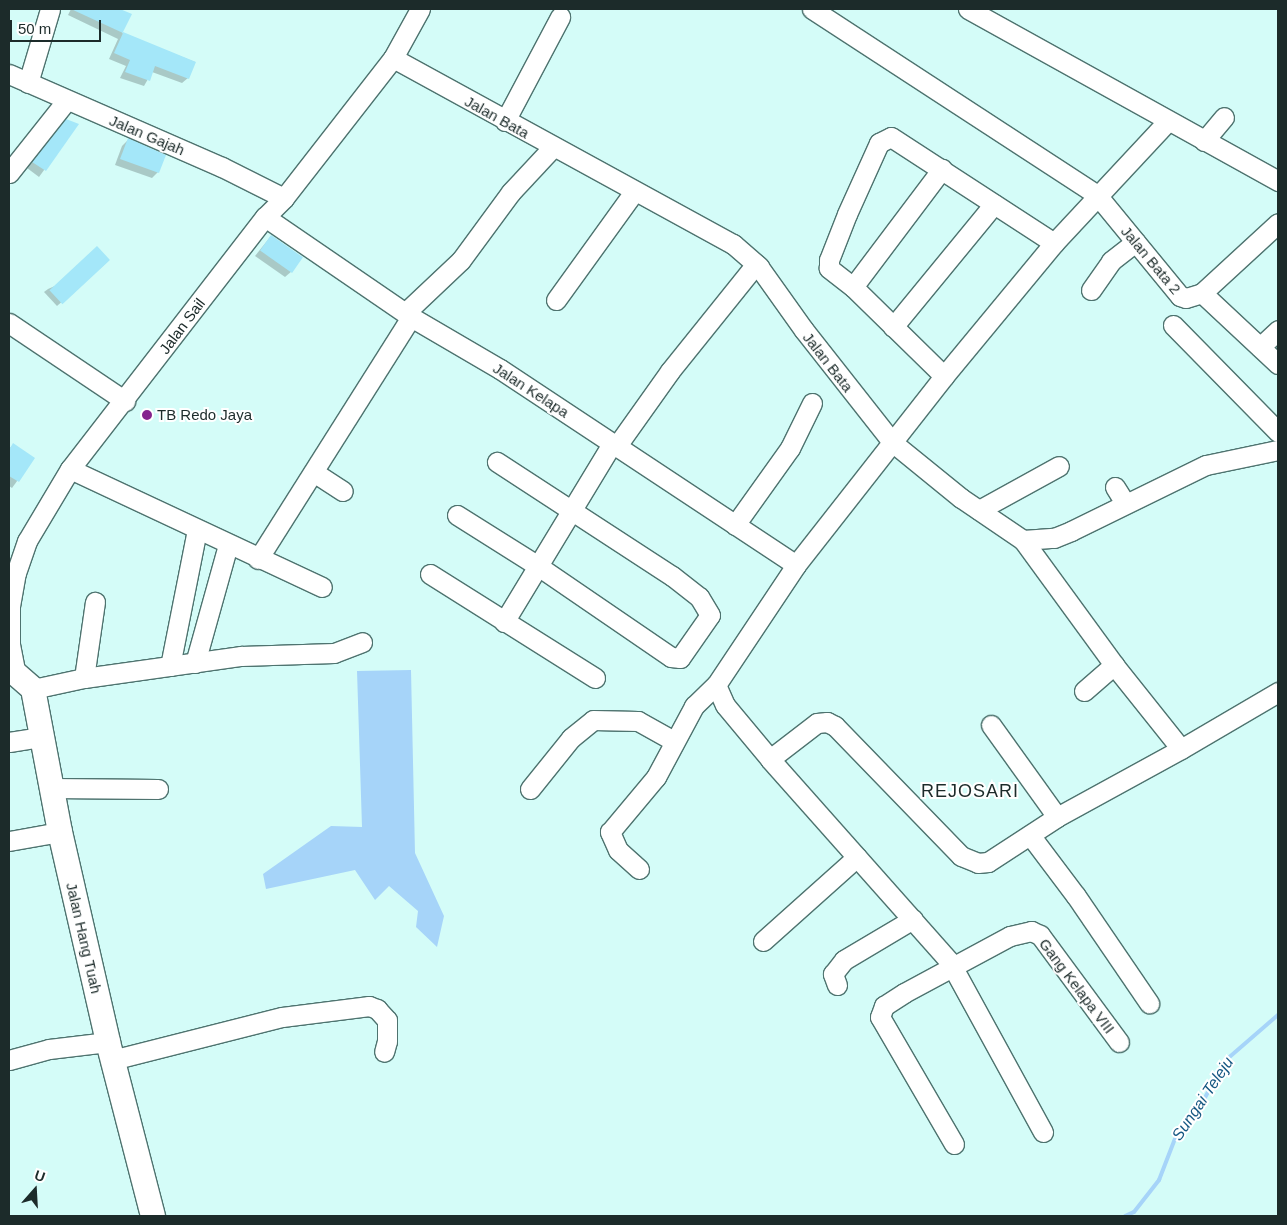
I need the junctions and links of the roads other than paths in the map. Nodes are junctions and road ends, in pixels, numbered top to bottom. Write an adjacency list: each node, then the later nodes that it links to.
1 (50, 9): 8 (street)
2 (420, 9): 6 (street, Jalan Sail)
3 (812, 9): 19 (street, Jalan Bata 2)
4 (968, 9): 12 (street)
5 (560, 17): 11 (street)
6 (393, 58): 11 (street, Jalan Bata); 20 (street, Jalan Sail)
7 (9, 74): 8 (street, Jalan Gajah)
8 (28, 83): 9 (street, Jalan Gajah)
9 (66, 100): 16 (street); 20 (street, Jalan Gajah)
10 (1224, 117): 13 (street)
11 (505, 121): 14 (street, Jalan Bata)
12 (1168, 122): 13 (street); 19 (street)
13 (1204, 141): 17 (street)
14 (552, 147): 18 (street, Jalan Bata); 31 (street)
15 (942, 170): 21 (street); 27 (street); 27 (street)
16 (9, 174)
17 (1278, 181)
18 (634, 192): 26 (street, Jalan Bata); 30 (street)
19 (1097, 196): 24 (street, Jalan Bata 2); 25 (street)
20 (284, 198): 22 (street, Jalan Sail)
21 (994, 204): 25 (street); 34 (street)
22 (265, 217): 31 (street, Jalan Kelapa); 39 (street, Jalan Sail)
23 (1278, 224): 29 (street)
24 (1135, 242): 28 (street); 29 (street, Jalan Bata 2)
25 (1054, 243): 38 (street)
26 (756, 264): 42 (street, Jalan Bata); 43 (street)
27 (853, 287): 34 (street)
28 (1091, 290)
29 (1202, 293): 36 (street, Jalan Bata 2)
30 (556, 300)
31 (408, 315): 43 (street, Jalan Kelapa); 48 (street)
32 (9, 323): 39 (street)
33 (1174, 325): 41 (street)
34 (893, 327): 38 (street)
35 (1278, 330): 36 (street)
36 (1260, 347): 37 (street, Jalan Bata 2)
37 (1278, 364)
38 (944, 376): 42 (street)
39 (125, 401): 47 (street, Jalan Sail)
40 (812, 403): 55 (street)
41 (1278, 432)
42 (892, 442): 53 (street, Jalan Bata); 60 (street)
43 (614, 445): 52 (street); 55 (street, Jalan Kelapa)
44 (1278, 450): 51 (street)
45 (497, 462): 52 (street)
46 (1059, 466): 53 (street)
47 (70, 469): 56 (street); 70 (street, Jalan Sail)
48 (315, 473): 50 (street); 59 (street)
49 (1115, 487): 51 (street)
50 (343, 491)
51 (1125, 503): 57 (street)
52 (573, 510): 61 (street); 61 (street)
53 (979, 510): 57 (street, Jalan Bata)
54 (457, 515): 61 (street)
55 (735, 525): 60 (street, Jalan Kelapa)
56 (197, 530): 58 (street); 69 (street)
57 (1023, 540): 68 (street, Jalan Bata)
58 (228, 545): 59 (street); 67 (street)
59 (258, 559): 63 (street)
60 (796, 565): 73 (street)
61 (538, 566): 65 (street)
62 (430, 574): 65 (street)
63 (322, 587)
64 (95, 602): 71 (street)
65 (504, 622): 72 (street)
66 (362, 642): 67 (street)
67 (195, 663): 69 (street)
68 (1114, 665): 75 (street); 81 (street, Jalan Bata)
69 (170, 666): 71 (street)
70 (12, 669): 74 (main road)
71 (84, 678): 74 (street)
72 (595, 678)
73 (716, 685): 79 (street); 82 (street)
74 (32, 689): 78 (main road, Jalan Hang Tuah)
75 (1084, 691)
76 (1278, 692): 81 (street)
77 (991, 725): 86 (street)
78 (42, 737): 80 (street); 83 (main road, Jalan Hang Tuah)
79 (674, 741): 85 (street); 91 (street)
80 (9, 742)
81 (1181, 750): 86 (street)
82 (770, 760): 88 (street); 90 (street)
83 (52, 788): 84 (street); 87 (main road, Jalan Hang Tuah)
84 (158, 788)
85 (530, 789)
86 (1057, 817): 88 (street)
87 (60, 832): 89 (street); 98 (main road, Jalan Hang Tuah)
88 (1030, 835): 96 (street)
89 (9, 841)
90 (857, 857): 92 (street); 93 (street)
91 (639, 869)
92 (912, 920): 94 (street); 95 (street)
93 (762, 941)
94 (953, 967): 97 (street, Gang Kelapa VIII); 101 (street); 102 (street, Gang Kelapa VIII)
95 (837, 986)
96 (1149, 1004)
97 (1119, 1042)
98 (110, 1051): 99 (street); 100 (street); 103 (main road, Jalan Hang Tuah)
99 (384, 1052)
100 (9, 1060)
101 (1043, 1132)
102 (954, 1144)
103 (153, 1216)

